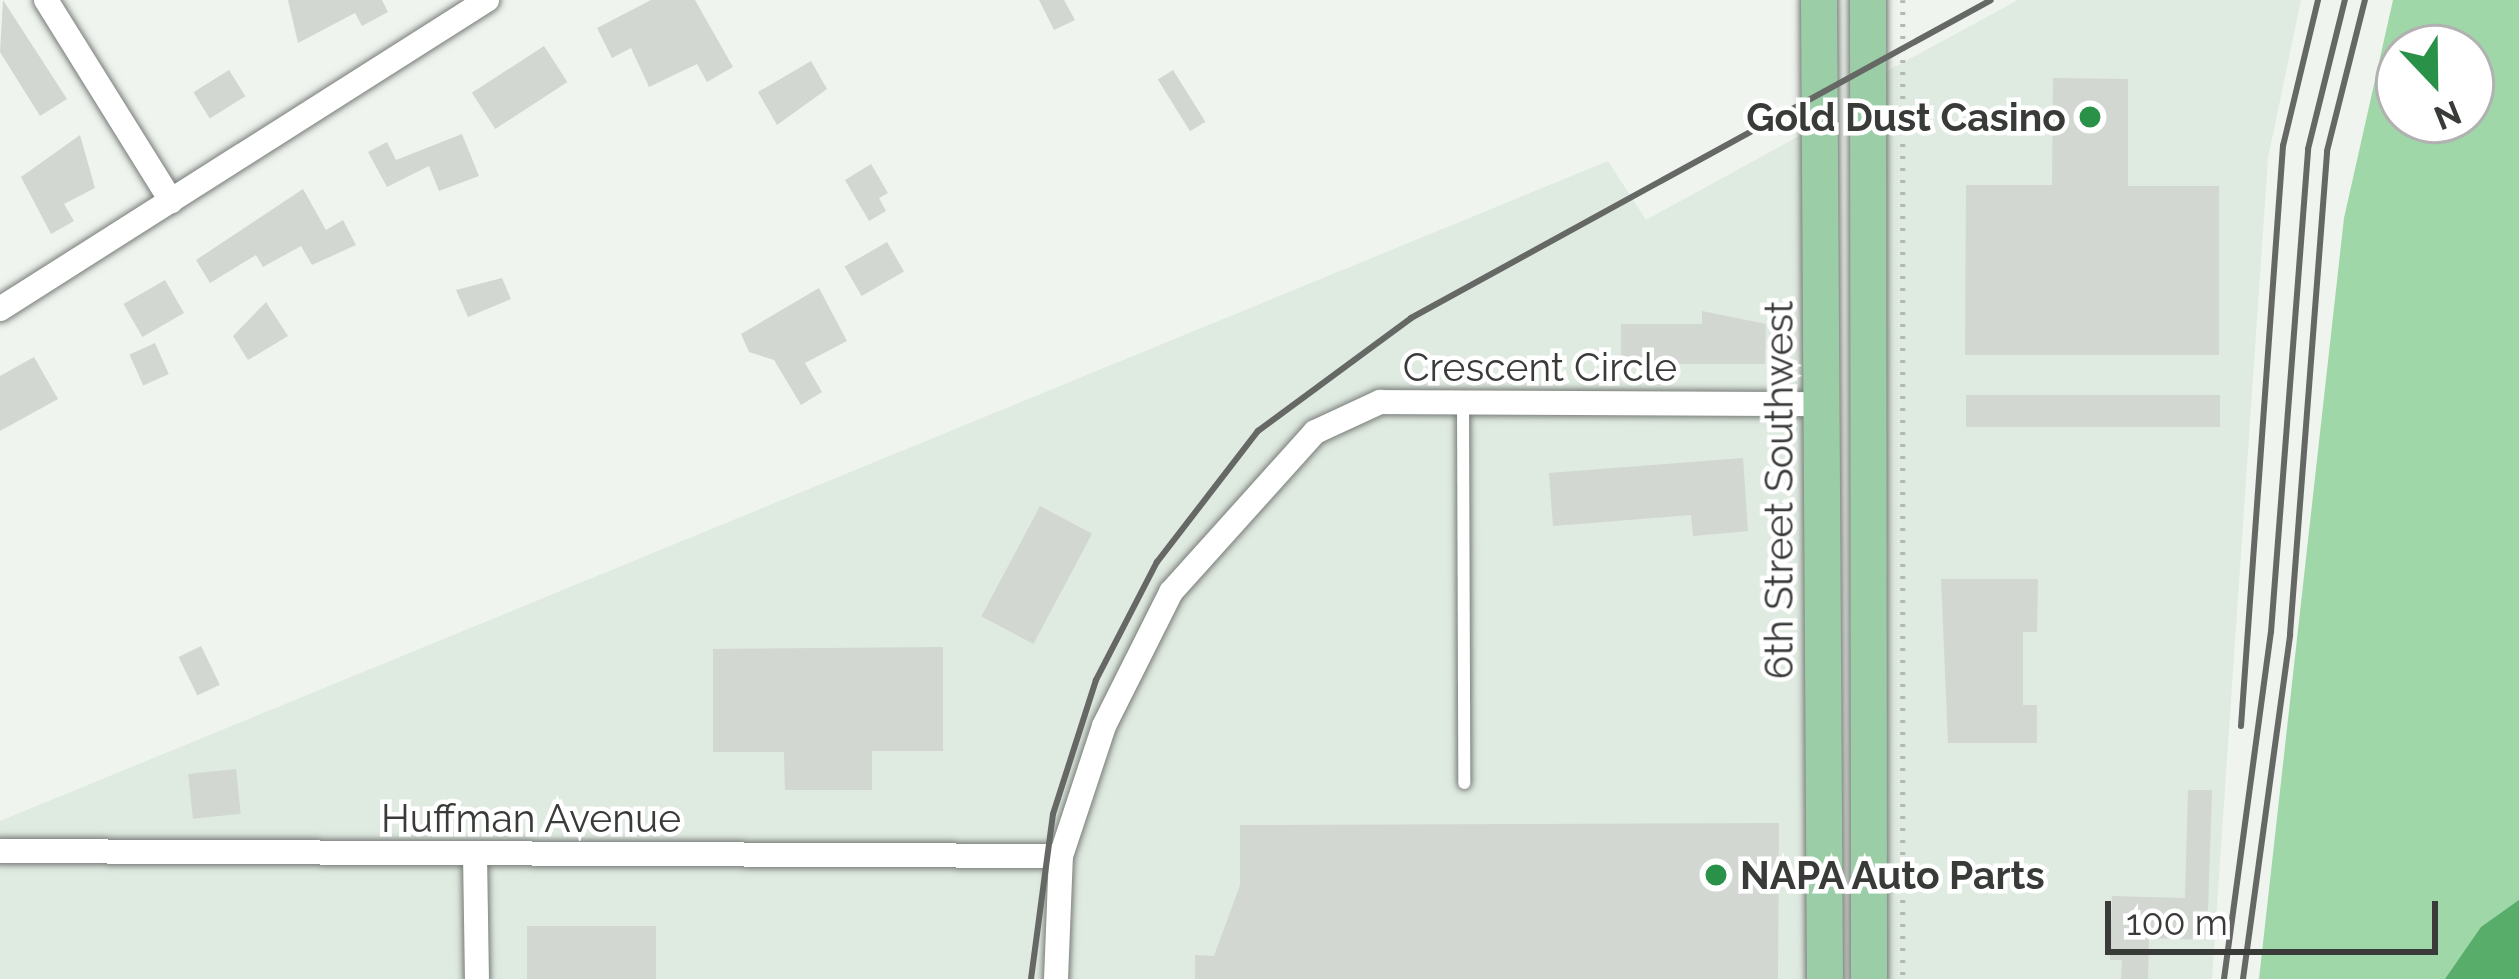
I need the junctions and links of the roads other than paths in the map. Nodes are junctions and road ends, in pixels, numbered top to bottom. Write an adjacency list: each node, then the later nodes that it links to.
1 (46, 0): 5 (street)
2 (487, 0): 5 (street)
3 (1819, 0): 8 (main road, 6th Street Southwest)
4 (1868, 0): 16 (main road)
5 (171, 201): 6 (street)
6 (0, 309)
7 (1463, 402): 8 (street, Crescent Circle); 9 (lane); 12 (street, Crescent Circle)
8 (1820, 404): 15 (main road, 6th Street Southwest)
9 (1464, 783)
10 (0, 850): 11 (street, Huffman Avenue)
11 (476, 854): 12 (street, Huffman Avenue); 13 (street)
12 (1061, 856): 14 (street, Crescent Circle)
13 (477, 979)
14 (1056, 979)
15 (1825, 979)
16 (1868, 979)

